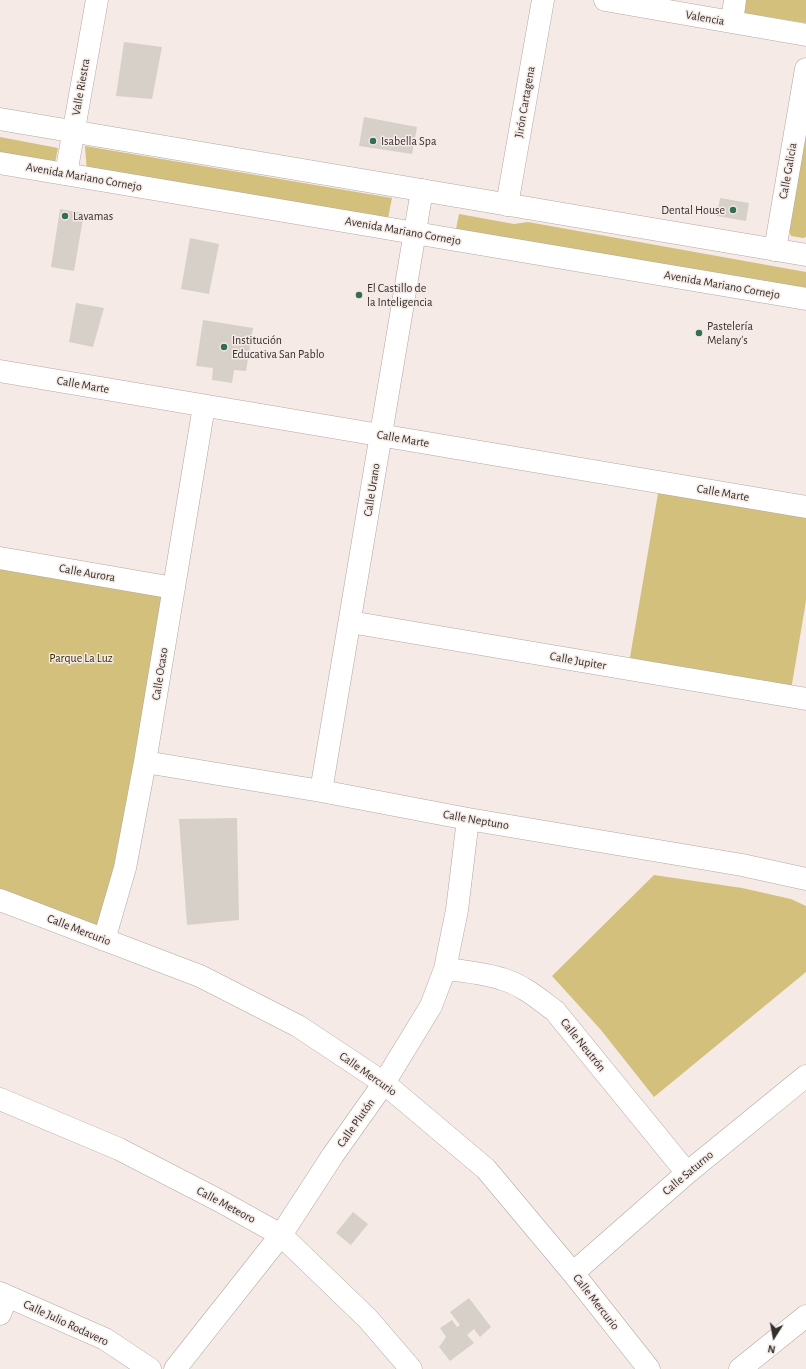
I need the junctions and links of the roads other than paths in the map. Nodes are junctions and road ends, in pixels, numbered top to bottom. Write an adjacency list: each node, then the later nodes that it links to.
1 (97, 0): 9 (street, Valle Riestra)
2 (543, 0): 13 (street, Jirón Cartagena)
3 (605, 0): 5 (street, Valencia)
4 (735, 0): 5 (street)
5 (732, 22): 6 (street, Valencia)
6 (806, 35)
7 (806, 69): 15 (street, Calle Galicia)
8 (0, 119): 9 (street)
9 (74, 132): 11 (street, Valle Riestra); 12 (street)
10 (0, 163): 11 (street, Avenida Mariano Cornejo)
11 (66, 174): 14 (street, Avenida Mariano Cornejo)
12 (422, 190): 13 (street); 14 (street, Calle Urano)
13 (507, 205): 15 (street)
14 (415, 233): 17 (street, Avenida Mariano Cornejo); 20 (street, Calle Urano)
15 (775, 250): 16 (street)
16 (806, 254)
17 (806, 300)
18 (0, 372): 19 (street, Calle Marte)
19 (204, 406): 20 (street, Calle Marte); 23 (street, Calle Ocaso)
20 (381, 435): 21 (street, Calle Marte); 24 (street, Calle Urano)
21 (806, 507)
22 (0, 558): 23 (street, Calle Aurora)
23 (174, 588): 26 (street, Calle Ocaso)
24 (350, 622): 25 (street, Calle Jupiter); 27 (street, Calle Urano)
25 (806, 699)
26 (145, 762): 27 (street, Calle Neptuno); 31 (street, Calle Ocaso)
27 (321, 790): 28 (street, Calle Neptuno)
28 (468, 819): 29 (street, Calle Neptuno); 32 (street, Calle Plutón)
29 (806, 879)
30 (0, 900): 31 (street, Calle Mercurio)
31 (104, 940): 34 (street, Calle Mercurio)
32 (445, 969): 34 (street, Calle Plutón); 36 (street, Calle Neutrón)
33 (806, 1076): 36 (street, Calle Saturno)
34 (384, 1083): 37 (street, Calle Plutón); 38 (street, Calle Mercurio)
35 (0, 1099): 37 (street, Calle Meteoro)
36 (687, 1172): 38 (street, Calle Saturno)
37 (281, 1235): 42 (street, Calle Plutón); 43 (street, Calle Meteoro)
38 (573, 1273): 44 (street, Calle Mercurio)
39 (2, 1301): 41 (street, Calle Julio Rodavero)
40 (806, 1316): 45 (street)
41 (150, 1369)
42 (176, 1369)
43 (411, 1369)
44 (649, 1369)
45 (740, 1369)

